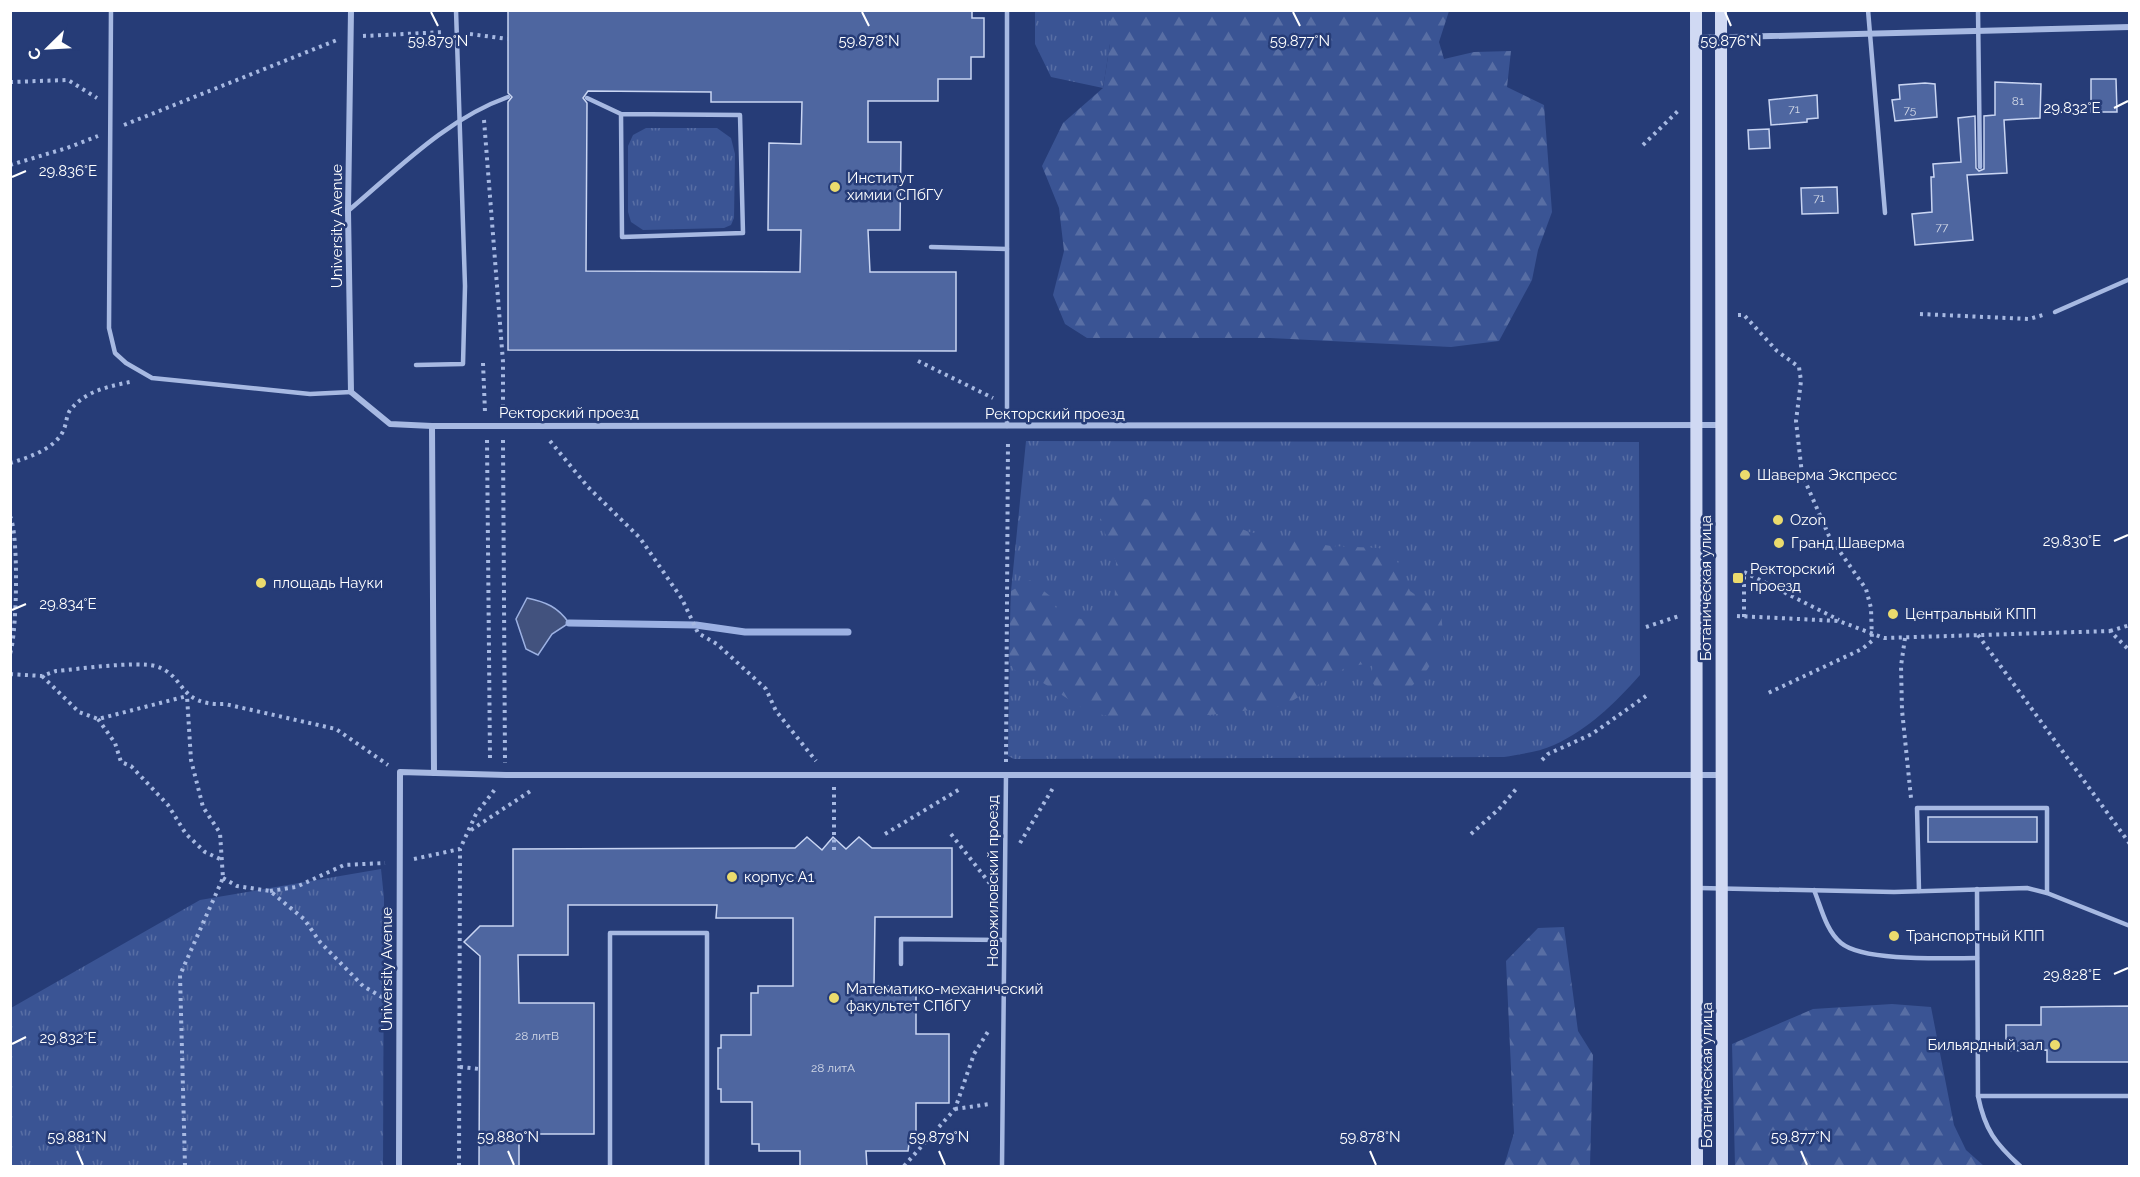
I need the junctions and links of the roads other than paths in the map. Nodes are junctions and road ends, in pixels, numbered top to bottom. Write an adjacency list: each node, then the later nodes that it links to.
1 (111, 10): 26 (lane)
2 (351, 10): 19 (street, University Avenue)
3 (456, 10): 17 (lane)
4 (1008, 10): 22 (lane)
5 (1696, 10): 12 (street, Ботаническая улица)
6 (1721, 10): 13 (street, Ботаническая улица)
7 (1868, 10): 11 (lane)
8 (1978, 10): 10 (lane)
9 (2130, 27): 10 (street)
10 (1977, 30): 11 (street); 18 (lane)
11 (1869, 32): 13 (street); 20 (lane)
12 (1696, 38): 13 (street); 27 (street, Ботаническая улица)
13 (1721, 38): 28 (street, Ботаническая улица)
14 (508, 98): 17 (lane)
15 (587, 98): 16 (lane)
16 (621, 114): 16 (lane)
17 (458, 122): 19 (lane); 25 (lane)
18 (1980, 167)
19 (348, 211): 26 (street, University Avenue)
20 (1885, 213)
21 (932, 247): 22 (lane)
22 (1007, 249): 30 (lane)
23 (2130, 279): 24 (lane)
24 (2055, 312)
25 (416, 365)
26 (351, 392): 29 (street, Ректорский проезд)
27 (1696, 424): 28 (street, Ректорский проезд); 30 (street, Ректорский проезд); 33 (street, Ботаническая улица)
28 (1721, 425): 34 (street, Ботаническая улица)
29 (432, 426): 30 (street, Ректорский проезд); 31 (street)
30 (1007, 426)
31 (434, 773): 32 (street); 47 (street, University Avenue)
32 (1006, 775): 33 (street); 42 (lane, Новожиловский проезд)
33 (1696, 775): 34 (street); 35 (street, Ботаническая улица)
34 (1721, 775): 36 (street, Ботаническая улица)
35 (1697, 888): 36 (lane); 51 (street, Ботаническая улица)
36 (1722, 889): 38 (lane); 52 (street, Ботаническая улица)
37 (1977, 889): 39 (lane); 40 (lane); 43 (lane)
38 (1814, 890): 39 (lane); 43 (lane)
39 (1919, 891): 40 (lane)
40 (2047, 893): 41 (lane)
41 (2130, 926)
42 (1004, 940): 44 (lane); 50 (lane, Новожиловский проезд)
43 (1977, 958): 45 (lane)
44 (901, 964)
45 (1978, 1096): 46 (lane); 53 (lane)
46 (2130, 1096)
47 (399, 1167)
48 (610, 1167): 49 (lane)
49 (707, 1167)
50 (1002, 1167)
51 (1697, 1167)
52 (1722, 1167)
53 (2020, 1167)

